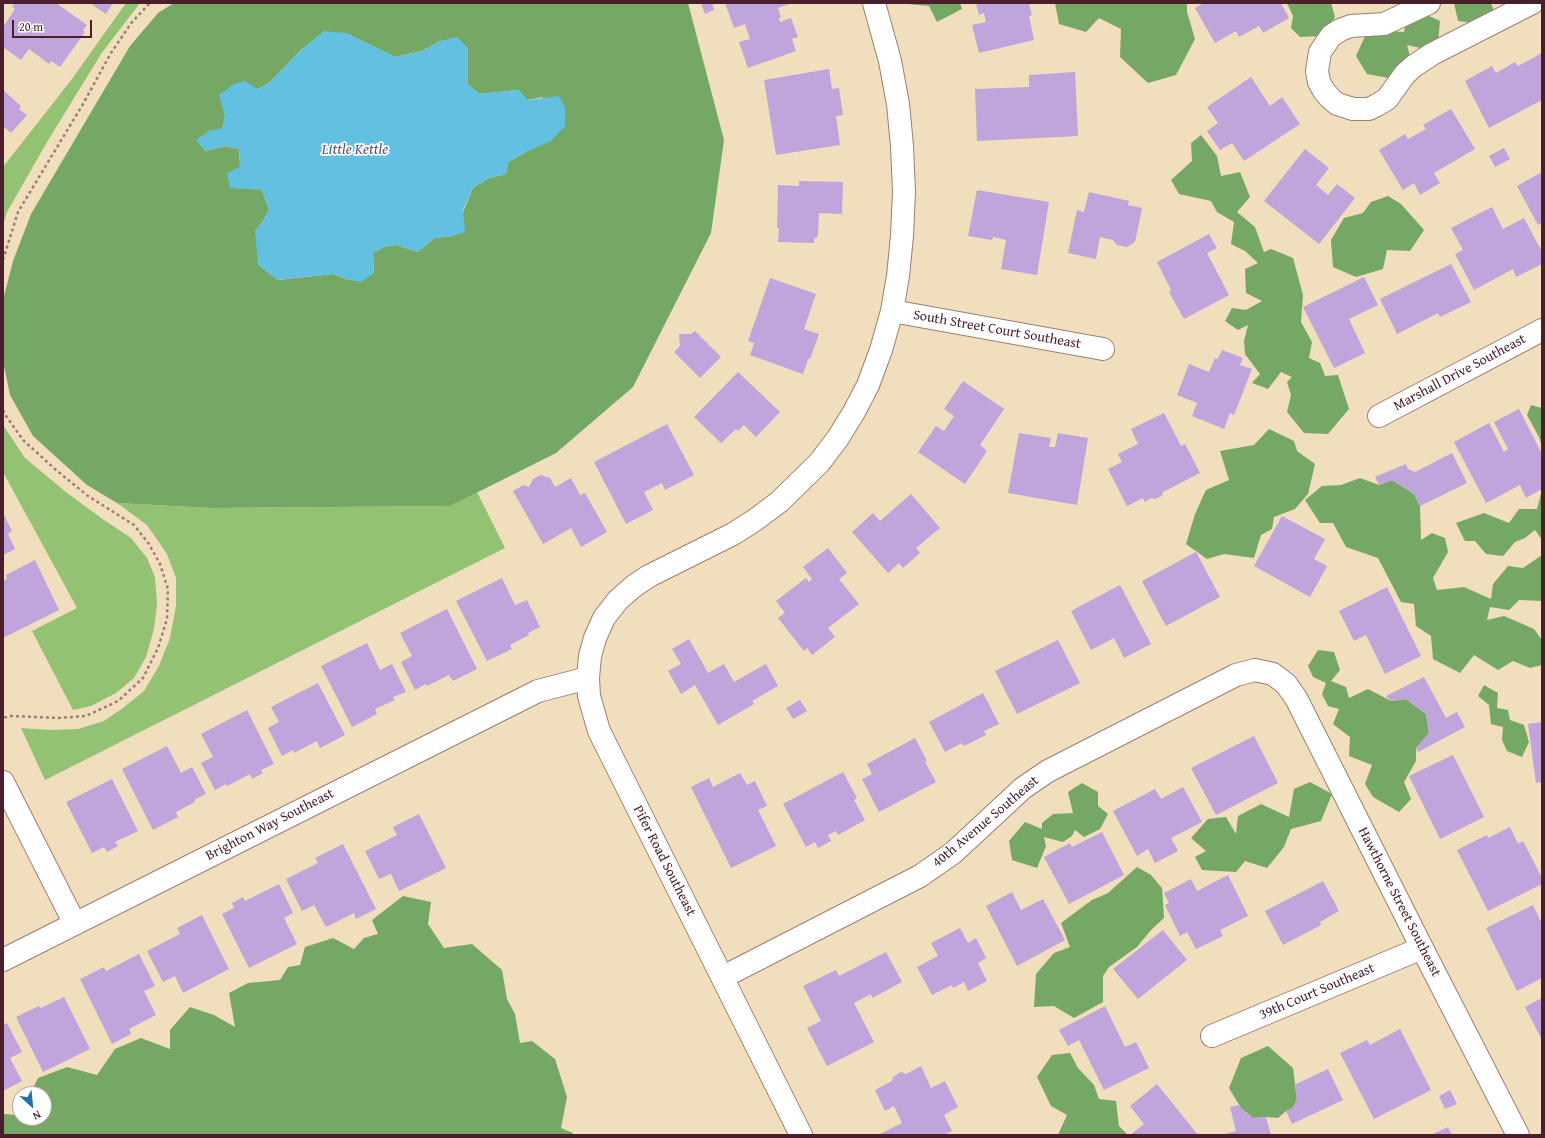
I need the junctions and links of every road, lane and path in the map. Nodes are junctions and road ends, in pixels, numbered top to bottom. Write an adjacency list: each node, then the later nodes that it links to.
1 (150, 3): 5 (path)
2 (874, 3): 6 (street, Pifer Road Southeast)
3 (1429, 3): 4 (street)
4 (1532, 3)
5 (3, 260)
6 (892, 311): 8 (street, South Street Court Southeast); 12 (street, Pifer Road Southeast)
7 (1542, 330): 10 (street, Marshall Drive Southeast)
8 (1103, 349)
9 (3, 410): 13 (path)
10 (1379, 416)
11 (1273, 674): 16 (street, Hawthorne Street Southeast); 18 (street, 40th Avenue Southeast)
12 (588, 678): 15 (street, Brighton Way Southeast); 18 (street, Pifer Road Southeast)
13 (3, 718)
14 (3, 782): 15 (street)
15 (75, 924): 17 (street, Brighton Way Southeast)
16 (1422, 948): 19 (street, 39th Court Southeast); 21 (street, Hawthorne Street Southeast)
17 (3, 960)
18 (723, 977): 20 (street, Pifer Road Southeast)
19 (1212, 1036)
20 (801, 1135)
21 (1518, 1135)

